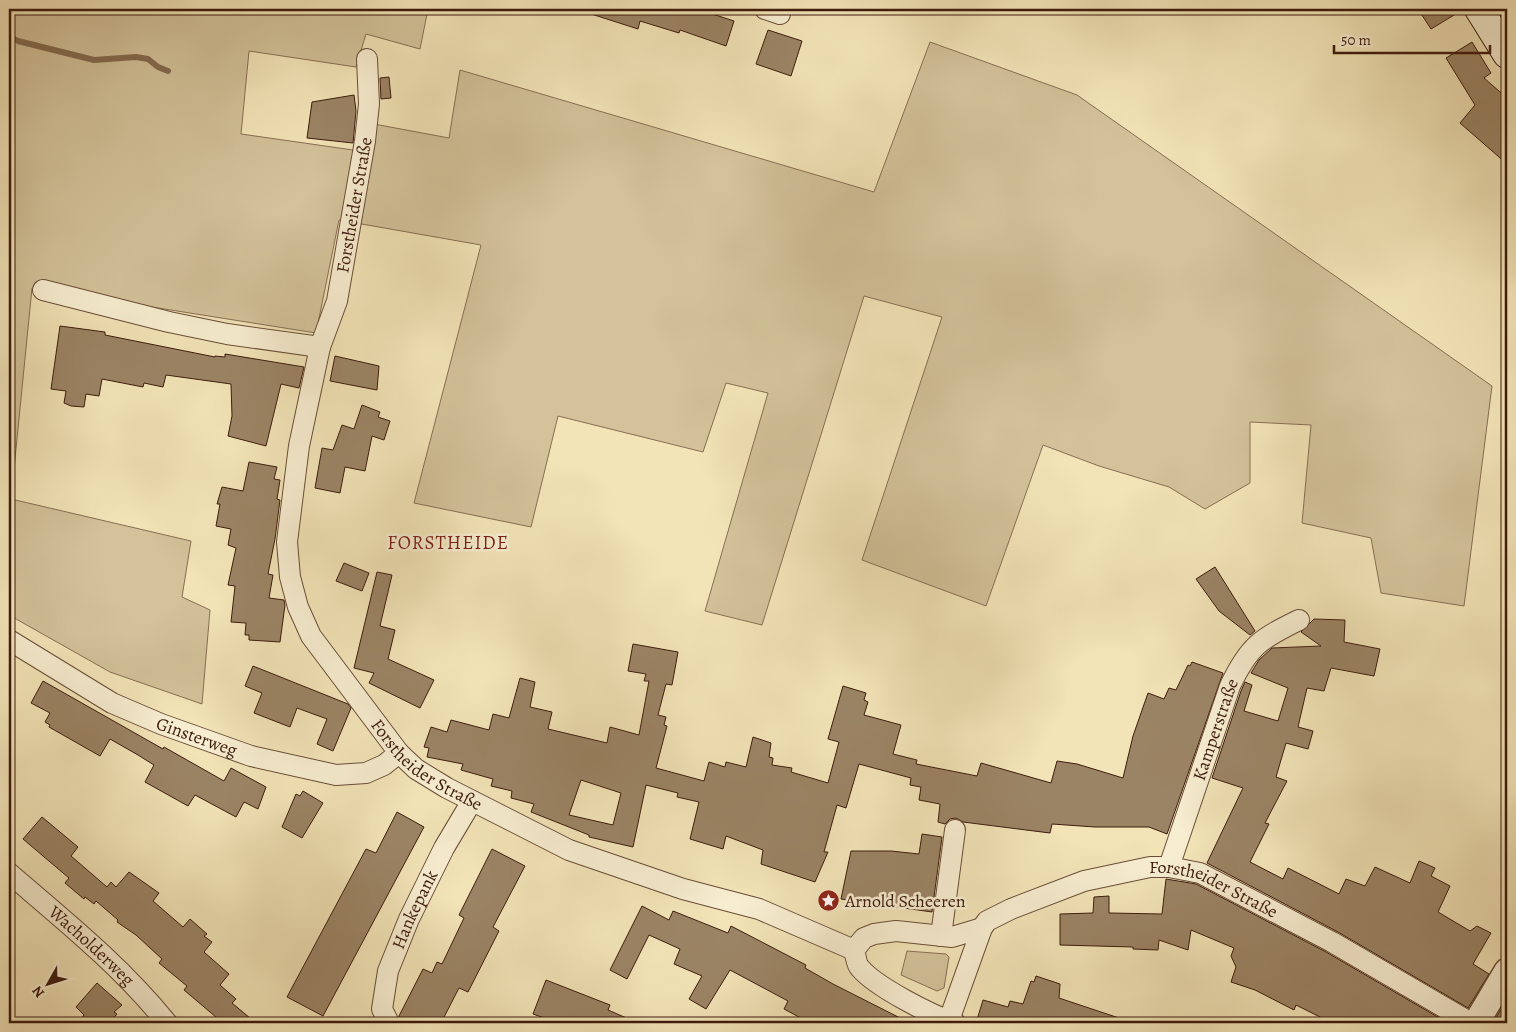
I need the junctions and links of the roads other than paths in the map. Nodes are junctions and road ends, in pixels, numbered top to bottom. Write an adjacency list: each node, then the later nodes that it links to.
1 (1479, 9): 2 (main road)
2 (1507, 54)
3 (367, 60): 5 (street, Forstheider Straße)
4 (44, 290): 5 (street)
5 (320, 347): 8 (street, Forstheider Straße)
6 (1299, 620): 11 (street, Kamperstraße)
7 (9, 640): 8 (street, Ginsterweg)
8 (399, 753): 9 (street, Forstheider Straße)
9 (472, 802): 15 (street, Forstheider Straße); 18 (street, Hankepank)
10 (955, 830): 14 (street)
11 (1169, 867): 13 (street, Forstheider Straße); 20 (street, Forstheider Straße)
12 (9, 873): 17 (street, Wacholderweg)
13 (982, 928): 14 (street, Forstheider Straße); 19 (street)
14 (941, 936): 15 (street, Forstheider Straße)
15 (854, 950): 19 (street)
16 (1507, 971): 21 (street)
17 (167, 1023)
18 (389, 1023)
19 (951, 1023)
20 (1471, 1023)
21 (1476, 1023)

